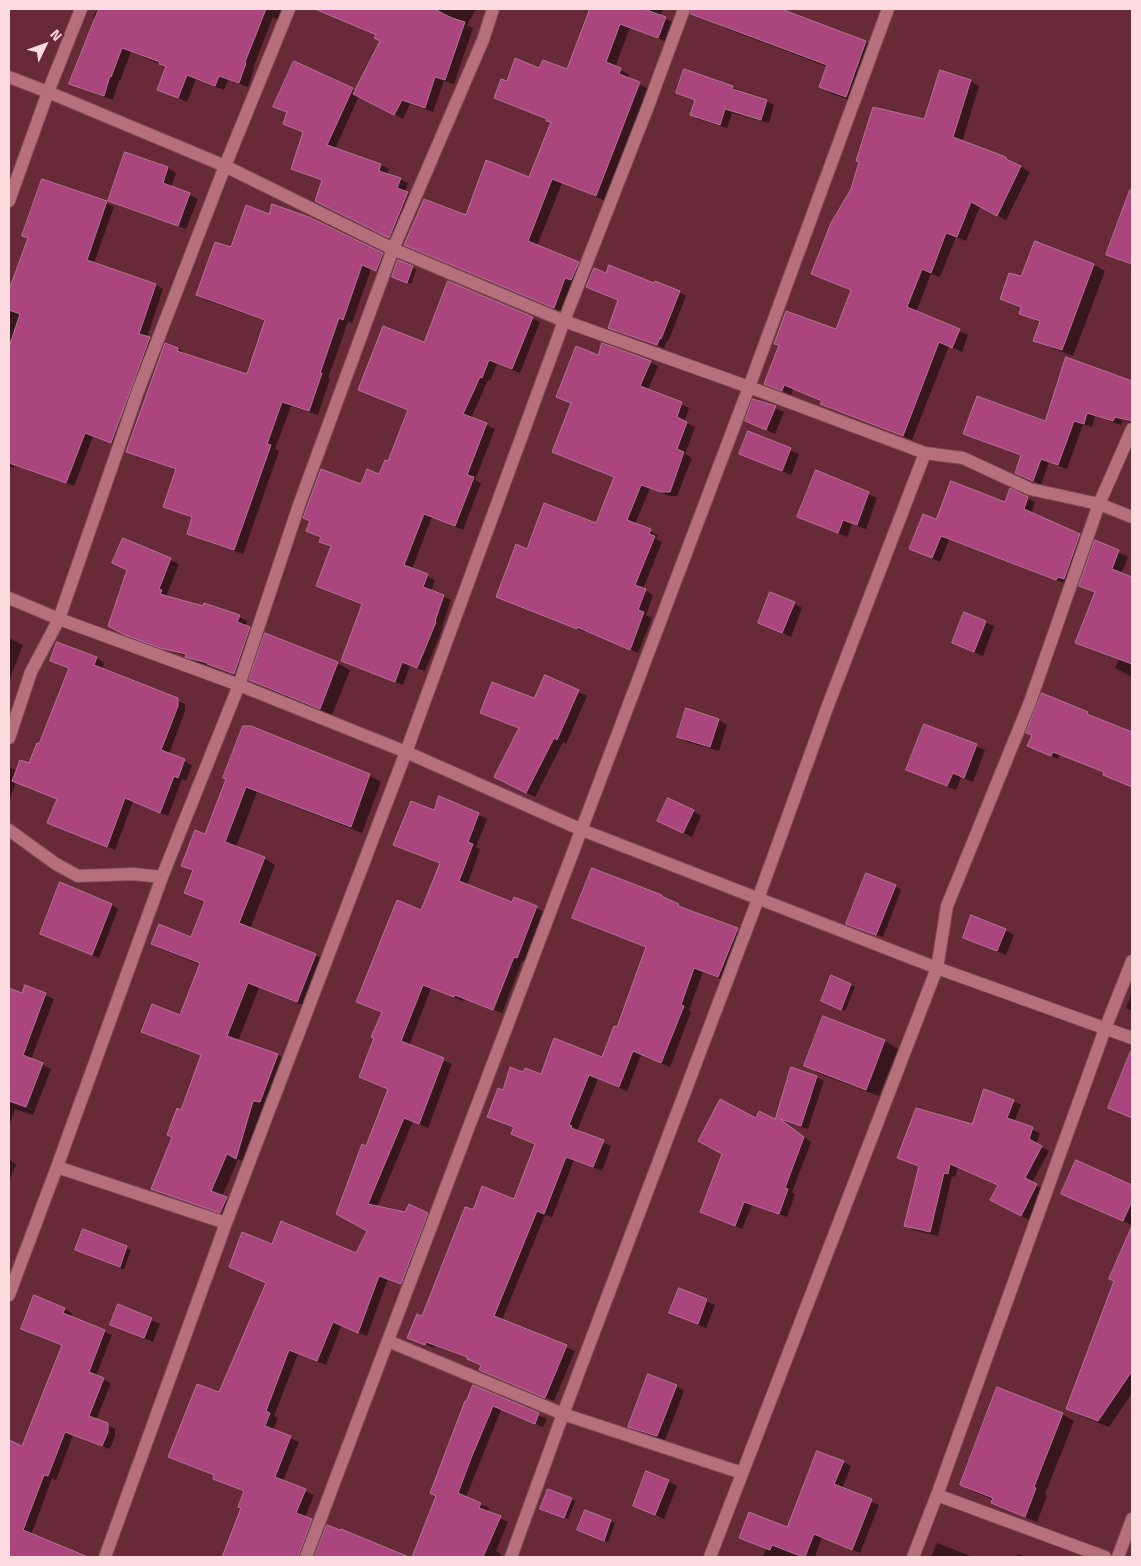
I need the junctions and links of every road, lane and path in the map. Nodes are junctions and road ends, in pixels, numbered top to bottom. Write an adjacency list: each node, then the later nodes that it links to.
1 (82, 9): 7 (street)
2 (289, 9): 8 (street)
3 (493, 9): 10 (street)
4 (684, 9): 11 (street)
5 (888, 9): 12 (street)
6 (9, 78): 7 (street)
7 (48, 92): 8 (street); 9 (street)
8 (225, 166): 10 (street); 18 (street)
9 (9, 201)
10 (393, 249): 11 (street); 19 (street)
11 (564, 321): 12 (street); 21 (street)
12 (749, 387): 14 (street); 23 (street)
13 (1132, 429): 15 (street)
14 (926, 453): 15 (street); 25 (street)
15 (1099, 504): 16 (street); 27 (street)
16 (1132, 517)
17 (9, 598): 18 (street)
18 (60, 619): 19 (street); 20 (street)
19 (239, 685): 21 (street); 24 (street)
20 (9, 738)
21 (406, 752): 23 (street); 31 (street)
22 (9, 830): 24 (street)
23 (582, 830): 25 (street); 33 (street)
24 (162, 877): 30 (street)
25 (758, 899): 27 (street); 34 (street)
26 (1132, 962): 28 (street)
27 (937, 968): 28 (street); 35 (street)
28 (1105, 1029): 29 (street); 36 (street)
29 (1132, 1038)
30 (57, 1167): 31 (street); 32 (street)
31 (226, 1224): 38 (street)
32 (9, 1295)
33 (388, 1341): 34 (street); 39 (street)
34 (562, 1414): 35 (street); 40 (street)
35 (742, 1473): 41 (street)
36 (937, 1495): 42 (street); 43 (street)
37 (1132, 1519): 44 (street)
38 (105, 1557)
39 (306, 1557)
40 (511, 1557)
41 (710, 1557)
42 (913, 1557)
43 (1105, 1557)
44 (1118, 1557)

